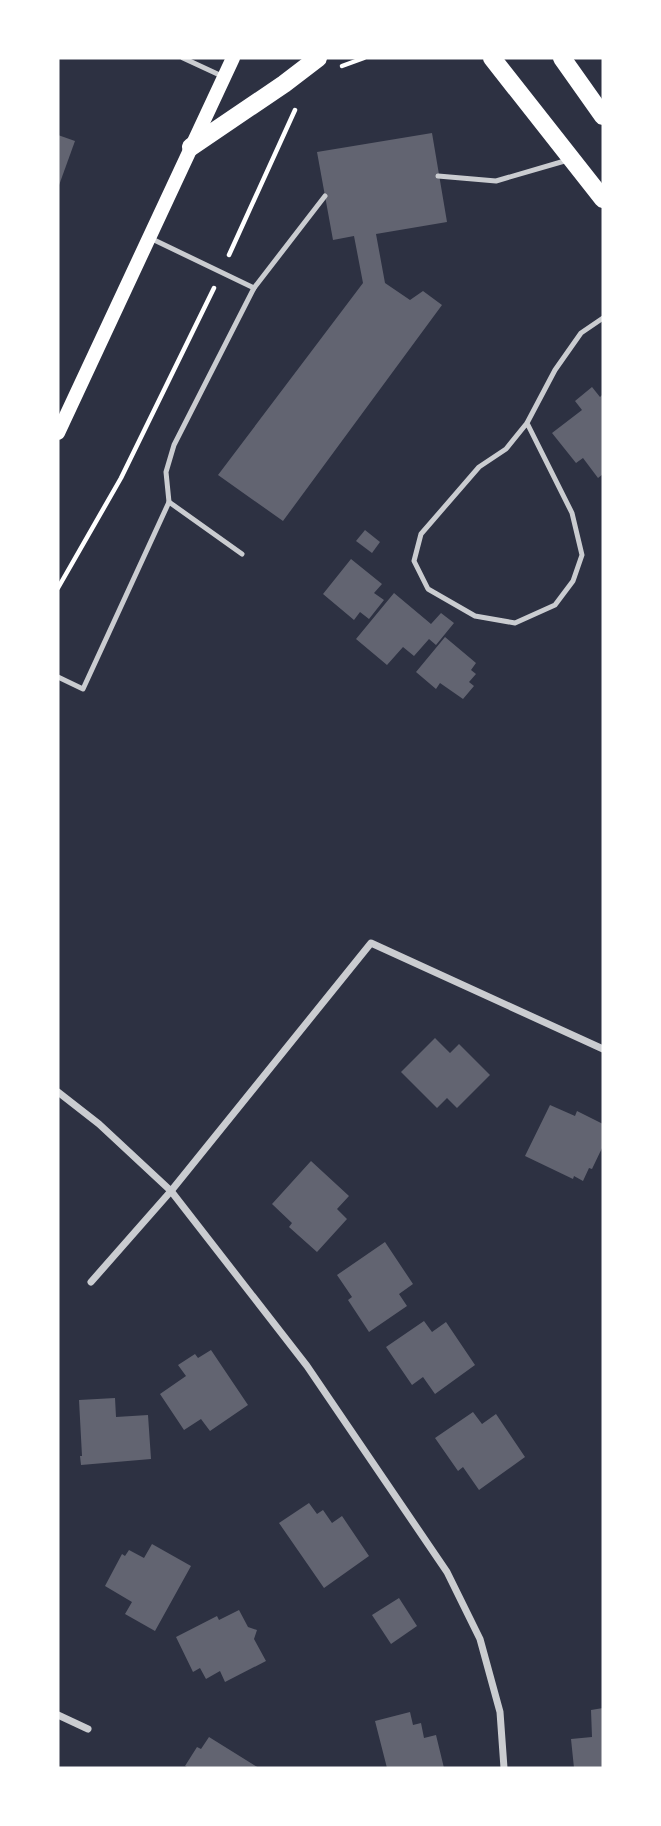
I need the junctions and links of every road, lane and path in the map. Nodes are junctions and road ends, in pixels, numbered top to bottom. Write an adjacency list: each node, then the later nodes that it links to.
1 (183, 58): 8 (lane)
2 (233, 58): 8 (main road)
3 (318, 58): 11 (main road)
4 (364, 58): 7 (path)
5 (492, 58): 12 (main road)
6 (562, 58): 10 (main road)
7 (339, 67)
8 (224, 77): 11 (main road)
9 (299, 105): 17 (path)
10 (603, 116)
11 (191, 147): 16 (main road)
12 (571, 159): 13 (lane); 15 (main road)
13 (438, 176)
14 (325, 196): 18 (lane)
15 (603, 199)
16 (149, 238): 17 (lane); 21 (main road)
17 (222, 272): 18 (lane); 24 (path)
18 (254, 288): 22 (lane)
19 (603, 318): 20 (lane)
20 (527, 423): 20 (lane)
21 (58, 433)
22 (169, 502): 23 (lane); 25 (lane)
23 (242, 554)
24 (58, 588)
25 (58, 677)
26 (603, 1049): 28 (street)
27 (58, 1092): 28 (street)
28 (171, 1191): 29 (street); 32 (street)
29 (91, 1282)
30 (58, 1715): 31 (street)
31 (88, 1729)
32 (504, 1768)

